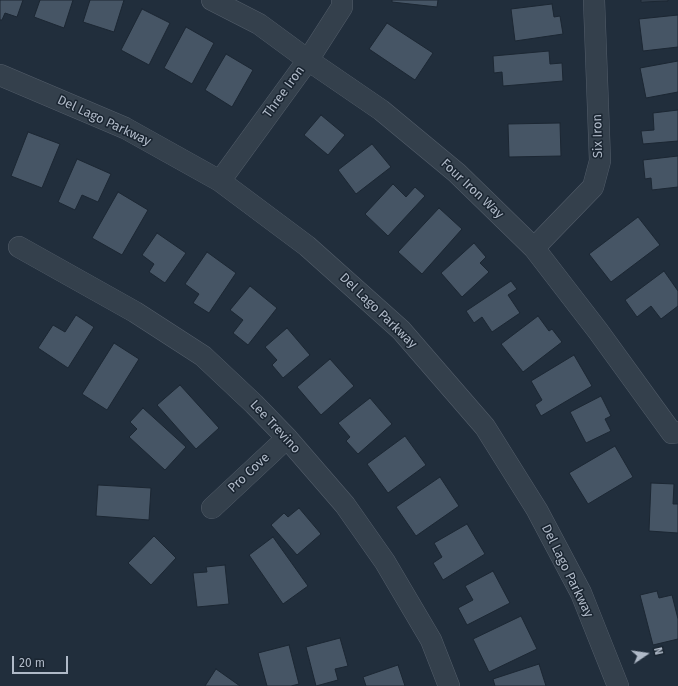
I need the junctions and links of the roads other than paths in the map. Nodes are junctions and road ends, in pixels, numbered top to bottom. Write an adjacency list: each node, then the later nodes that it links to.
1 (212, 0): 4 (street, Four Iron Way)
2 (342, 0): 4 (street, Three Iron)
3 (594, 0): 8 (street, Six Iron)
4 (308, 60): 6 (street, Three Iron); 8 (street, Four Iron Way)
5 (0, 75): 6 (street, Del Lago Parkway)
6 (220, 181): 13 (street, Del Lago Parkway)
7 (19, 247): 10 (street, Lee Trevino)
8 (534, 248): 9 (street, Four Iron Way)
9 (678, 432)
10 (287, 438): 11 (street, Pro Cove); 12 (street, Lee Trevino)
11 (212, 508)
12 (449, 686)
13 (618, 686)

